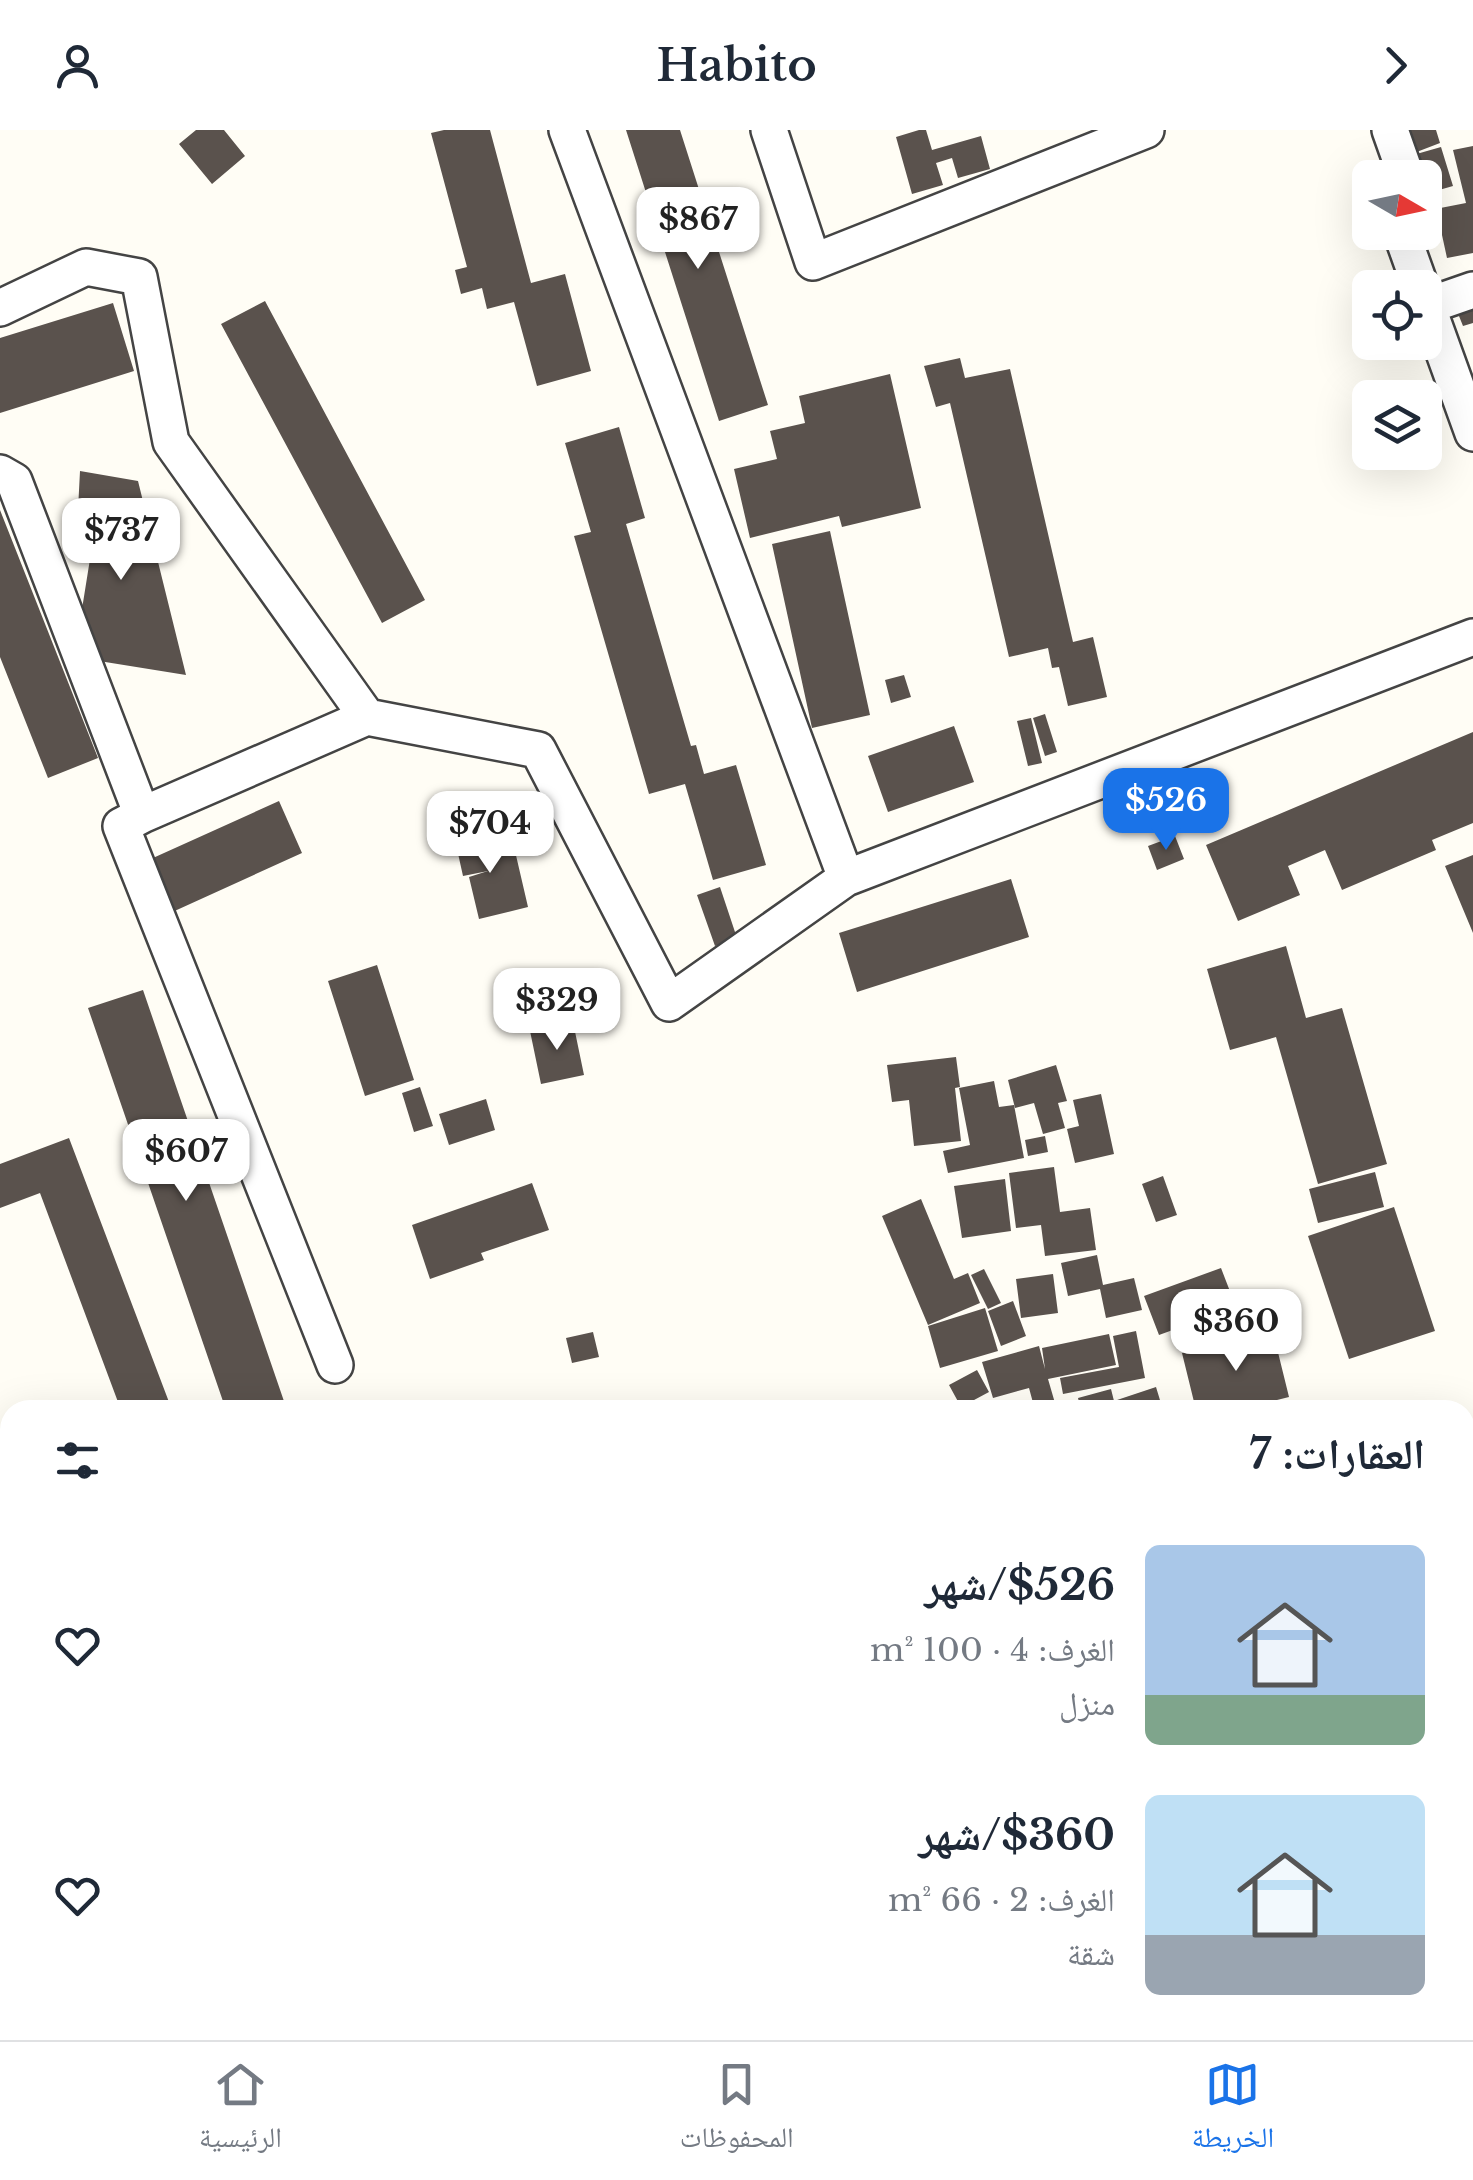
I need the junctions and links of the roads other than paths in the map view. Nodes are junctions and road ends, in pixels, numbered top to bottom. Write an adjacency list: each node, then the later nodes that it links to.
1 (567, 130): 15 (street)
2 (769, 130): 3 (street)
3 (1146, 130)
4 (1390, 130): 5 (street)
5 (1401, 160)
6 (1473, 290): 7 (street)
7 (1442, 295)
8 (0, 308): 13 (street)
9 (1442, 348): 10 (street)
10 (1473, 433)
11 (0, 473): 14 (street)
12 (1473, 636): 15 (street)
13 (367, 717): 14 (street); 15 (street)
14 (142, 815): 16 (street)
15 (846, 878)
16 (336, 1364)

